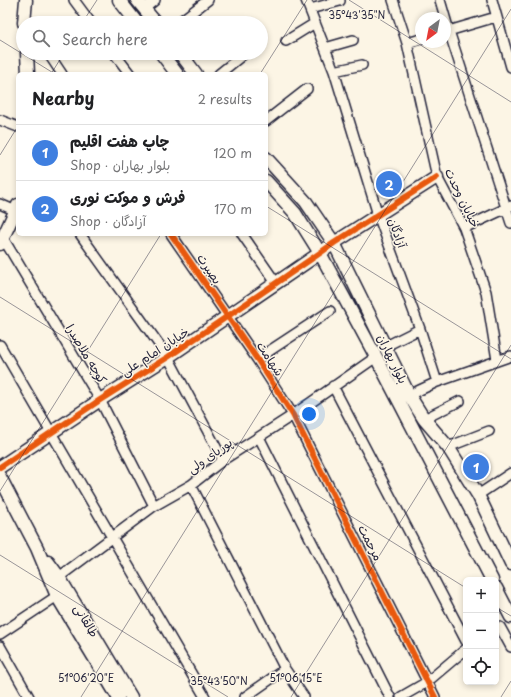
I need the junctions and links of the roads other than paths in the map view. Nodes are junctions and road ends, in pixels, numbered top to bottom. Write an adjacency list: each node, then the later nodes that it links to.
1 (26, 0): 14 (street)
2 (74, 0): 15 (street)
3 (119, 0): 16 (street)
4 (155, 0): 11 (street)
5 (208, 0): 18 (street)
6 (306, 0): 12 (street, آزادگان)
7 (393, 0): 25 (street, خیابان وحدت)
8 (440, 0): 13 (street)
9 (492, 0): 19 (street)
10 (340, 1): 12 (street)
11 (141, 4): 17 (street)
12 (310, 10): 20 (street, آزادگان)
13 (443, 12)
14 (25, 16)
15 (86, 16)
16 (132, 16)
17 (150, 16)
18 (187, 16)
19 (496, 17): 21 (street); 35 (street)
20 (315, 23): 23 (street); 27 (street, آزادگان)
21 (451, 31)
22 (353, 40): 27 (street)
23 (286, 41)
24 (415, 41): 25 (street)
25 (407, 43): 48 (street, خیابان وحدت)
26 (451, 43): 51 (street)
27 (325, 48): 36 (street, آزادگان)
28 (27, 60): 37 (street)
29 (53, 60): 38 (street)
30 (119, 60): 39 (street)
31 (166, 60): 40 (street)
32 (189, 60): 41 (street)
33 (236, 60): 42 (street)
34 (362, 65): 36 (street)
35 (511, 67)
36 (334, 71): 54 (street, آزادگان)
37 (28, 72)
38 (61, 72)
39 (128, 72)
40 (175, 72)
41 (195, 72)
42 (221, 72)
43 (307, 88): 44 (street)
44 (268, 119)
45 (0, 120): 46 (street)
46 (16, 126)
47 (268, 160): 61 (street, بلوار بهاران)
48 (437, 177): 54 (street, خیابان امام علی); 56 (street, خیابان وحدت)
49 (268, 183): 62 (street, بلوار بهاران)
50 (0, 204): 52 (street)
51 (509, 207): 55 (street); 56 (street)
52 (16, 208)
53 (16, 210): 60 (street)
54 (378, 215): 61 (street, خیابان امام علی); 66 (street, آزادگان)
55 (511, 223)
56 (464, 228): 73 (street, خیابان وحدت)
57 (81, 236): 70 (street)
58 (172, 236): 65 (street, بصیرت)
59 (243, 236): 63 (street)
60 (2, 241): 77 (street, کوچه ملاصدرا)
61 (334, 243): 62 (street, خیابان امام علی); 68 (street, بلوار بهاران)
62 (320, 253): 63 (street, خیابان امام علی); 71 (street, بلوار بهاران)
63 (276, 283): 65 (street, خیابان امام علی)
64 (330, 311): 72 (street)
65 (228, 316): 70 (street, خیابان امام علی); 72 (street, شهامت)
66 (420, 329): 68 (street); 74 (street, آزادگان)
67 (0, 345): 82 (street)
68 (386, 346): 76 (street, بلوار بهاران)
69 (511, 356): 73 (street)
70 (168, 357): 77 (street, خیابان امام علی); 85 (street)
71 (376, 357): 75 (street, پوریای ولی); 96 (street, بلوار بهاران)
72 (257, 360): 79 (street, شهامت)
73 (497, 360): 74 (street)
74 (437, 382): 76 (street)
75 (333, 386): 79 (street, پوریای ولی); 104 (street)
76 (409, 396): 80 (street, بلوار بهاران)
77 (100, 400): 82 (street, خیابان امام علی); 91 (street, کوچه ملاصدرا)
78 (460, 401): 80 (street)
79 (293, 415): 83 (street, پوریای ولی); 109 (street, مرحمت)
80 (424, 419): 84 (street, بلوار بهاران)
81 (489, 431): 84 (street)
82 (51, 433): 86 (street, خیابان امام علی); 92 (street)
83 (259, 437): 85 (street, پوریای ولی); 116 (street)
84 (448, 447): 90 (street, بلوار بهاران)
85 (223, 460): 89 (street, پوریای ولی)
86 (0, 467)
87 (511, 473): 90 (street)
88 (0, 477): 93 (street, طالقانی)
89 (191, 485): 91 (street, پوریای ولی); 108 (street)
90 (478, 495): 94 (street, بلوار بهاران)
91 (154, 506): 92 (street, پوریای ولی)
92 (113, 538): 95 (street, پوریای ولی); 113 (street)
93 (37, 548): 95 (street, طالقانی); 98 (street, طالقانی)
94 (511, 564)
95 (59, 577): 112 (street, طالقانی)
96 (490, 577)
97 (499, 594): 99 (street)
98 (57, 596): 103 (street); 111 (street, طالقانی)
99 (511, 617)
100 (511, 622): 101 (street)
101 (499, 628)
102 (499, 630): 106 (street)
103 (0, 634)
104 (463, 635)
105 (0, 646): 110 (street)
106 (511, 647)
107 (463, 652): 109 (street)
108 (285, 669): 114 (street); 115 (street)
109 (427, 682): 117 (street); 118 (street, مرحمت)
110 (29, 697)
111 (118, 697)
112 (131, 697)
113 (205, 697)
114 (245, 697)
115 (304, 697)
116 (390, 697)
117 (401, 697)
118 (435, 697)

